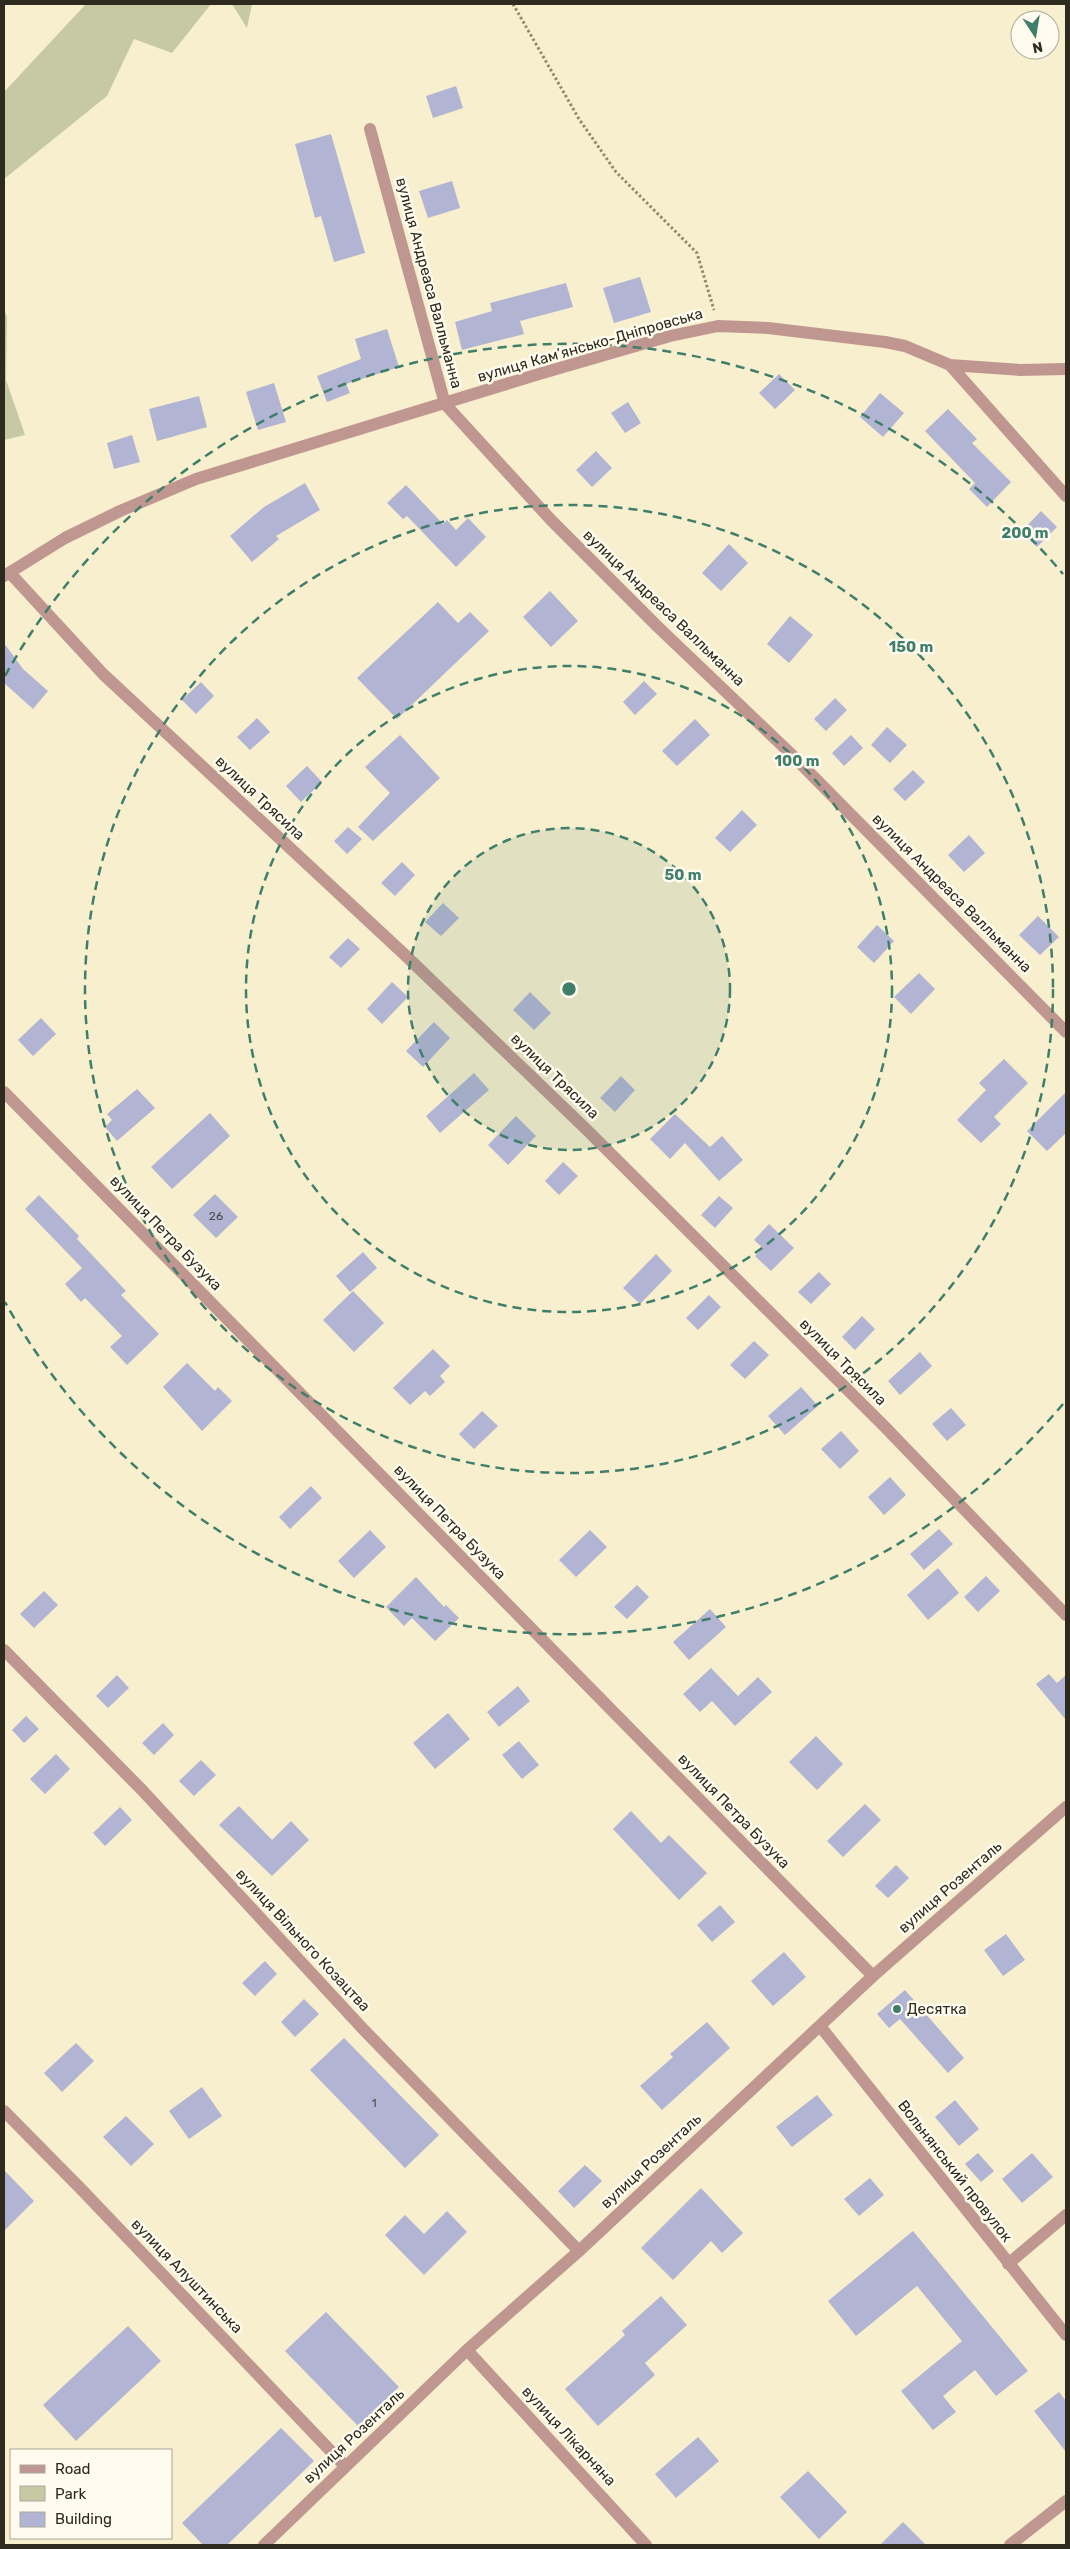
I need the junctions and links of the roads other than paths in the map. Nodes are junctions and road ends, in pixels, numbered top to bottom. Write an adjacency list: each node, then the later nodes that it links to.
1 (370, 129): 4 (street, вулиця Андреаса Валльманна)
2 (950, 365): 3 (street, вулиця Кам’янсько-Дніпровська); 4 (street, вулиця Кам’янсько-Дніпровська); 5 (street)
3 (1066, 369)
4 (445, 404): 6 (street, вулиця Кам’янсько-Дніпровська); 7 (street, вулиця Андреаса Валльманна)
5 (1066, 496)
6 (7, 574): 9 (street, вулиця Трясила)
7 (1066, 1032)
8 (4, 1092): 12 (street, вулиця Петра Бузука)
9 (1066, 1615)
10 (4, 1650): 16 (street, вулиця Вільного Козацтва)
11 (1066, 1808): 12 (street, вулиця Розенталь)
12 (873, 1976): 13 (street, вулиця Розенталь)
13 (820, 2026): 16 (street, вулиця Розенталь); 17 (street, Вольнянський провулок)
14 (4, 2111): 20 (street, вулиця Алуштинська)
15 (1066, 2215): 17 (street)
16 (579, 2251): 19 (street, вулиця Розенталь)
17 (1008, 2264): 18 (street, Вольнянський провулок)
18 (1066, 2335)
19 (467, 2350): 20 (street, вулиця Розенталь); 23 (street, вулиця Лікарняна)
20 (346, 2466): 22 (street, вулиця Розенталь)
21 (1066, 2501): 24 (street)
22 (264, 2545)
23 (646, 2545)
24 (1010, 2545)

